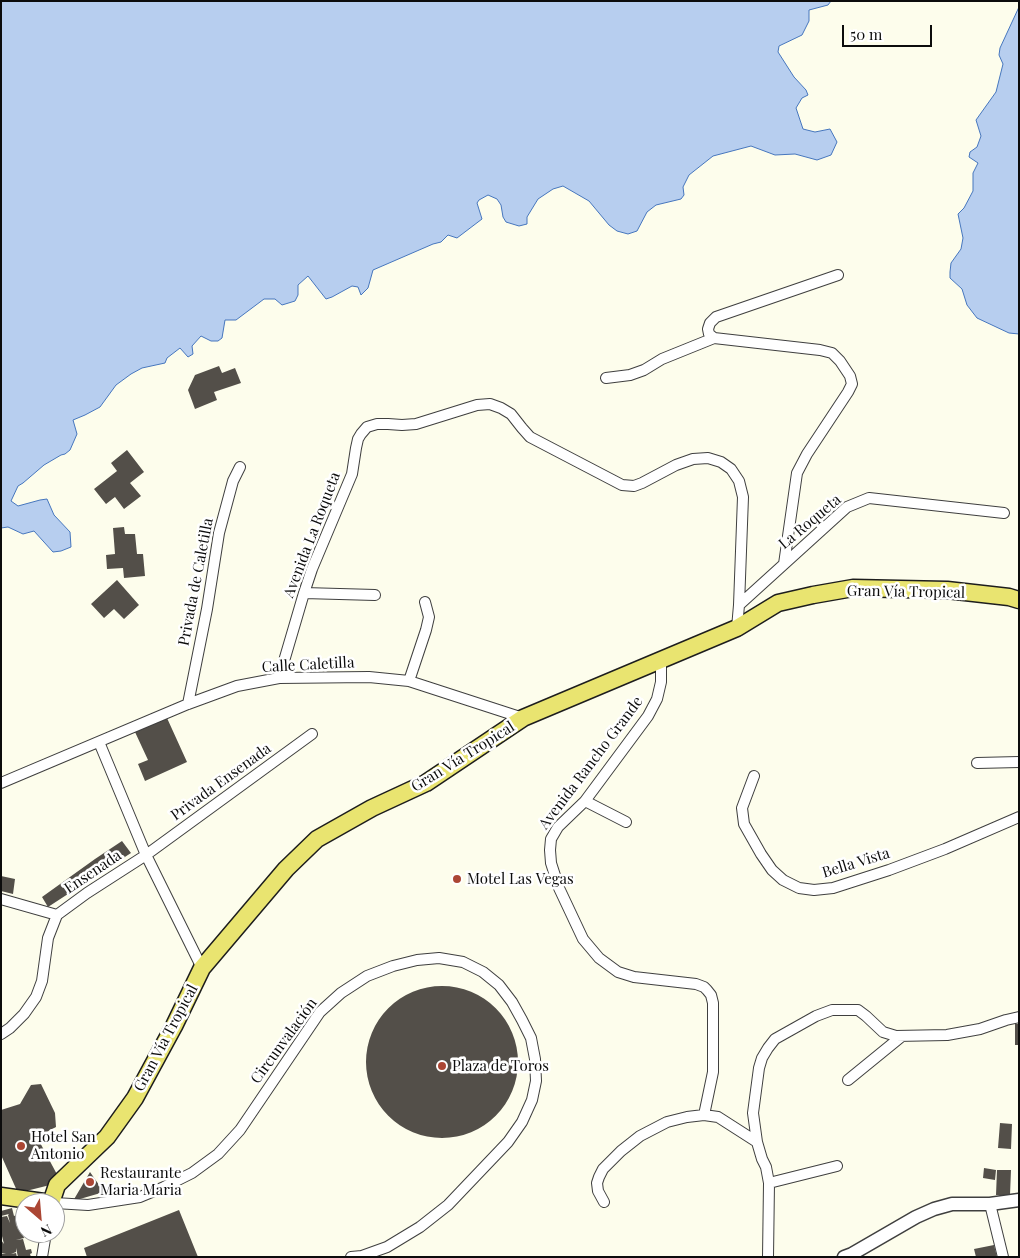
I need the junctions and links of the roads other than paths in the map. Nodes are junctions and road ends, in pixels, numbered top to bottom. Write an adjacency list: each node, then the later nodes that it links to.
1 (838, 275): 2 (street)
2 (714, 338): 3 (street); 6 (street)
3 (606, 378)
4 (240, 468): 16 (street, Privada de Caletilla)
5 (1004, 513): 6 (street, La Roqueta)
6 (784, 564): 11 (street, La Roqueta)
7 (304, 593): 8 (street); 11 (street, Avenida La Roqueta); 14 (street, Avenida La Roqueta)
8 (375, 595)
9 (1019, 600): 12 (main road, Gran Vía Tropical)
10 (425, 602): 15 (street)
11 (739, 605): 12 (street, Avenida La Roqueta)
12 (736, 628): 13 (main road, Gran Vía Tropical)
13 (661, 660): 17 (main road, Gran Vía Tropical); 24 (street, Avenida Rancho Grande)
14 (280, 678): 15 (street, Calle Caletilla); 16 (street, Calle Caletilla)
15 (409, 681): 17 (street, Calle Caletilla)
16 (188, 704): 19 (street, Calle Caletilla)
17 (524, 718): 30 (main road, Gran Vía Tropical)
18 (312, 734): 27 (street, Privada Ensenada)
19 (100, 742): 23 (street, Calle Caletilla); 27 (street)
20 (1019, 762): 21 (street)
21 (977, 763)
22 (754, 776): 25 (street, Bella Vista)
23 (1, 783)
24 (584, 801): 26 (street); 35 (street, Avenida Rancho Grande)
25 (1019, 816)
26 (626, 822)
27 (146, 855): 29 (street, Ensenada); 30 (street)
28 (1, 899): 29 (street)
29 (56, 915): 32 (street)
30 (202, 968): 39 (main road, Gran Vía Tropical)
31 (1019, 1017): 33 (street)
32 (1, 1034)
33 (902, 1036): 34 (street); 36 (street)
34 (848, 1080)
35 (704, 1115): 36 (street); 43 (street)
36 (757, 1142): 38 (street)
37 (837, 1166): 38 (street)
38 (769, 1183): 51 (street)
39 (55, 1193)
40 (1, 1196): 41 (main road)
41 (15, 1198)
42 (1019, 1200): 47 (street)
43 (604, 1202)
44 (1, 1204): 45 (main road)
45 (15, 1204)
46 (65, 1204): 50 (street, Circunvalación)
47 (990, 1204): 52 (street); 53 (street)
48 (44, 1243): 49 (street)
49 (42, 1257)
50 (351, 1257)
51 (768, 1257)
52 (844, 1257)
53 (1004, 1257)

